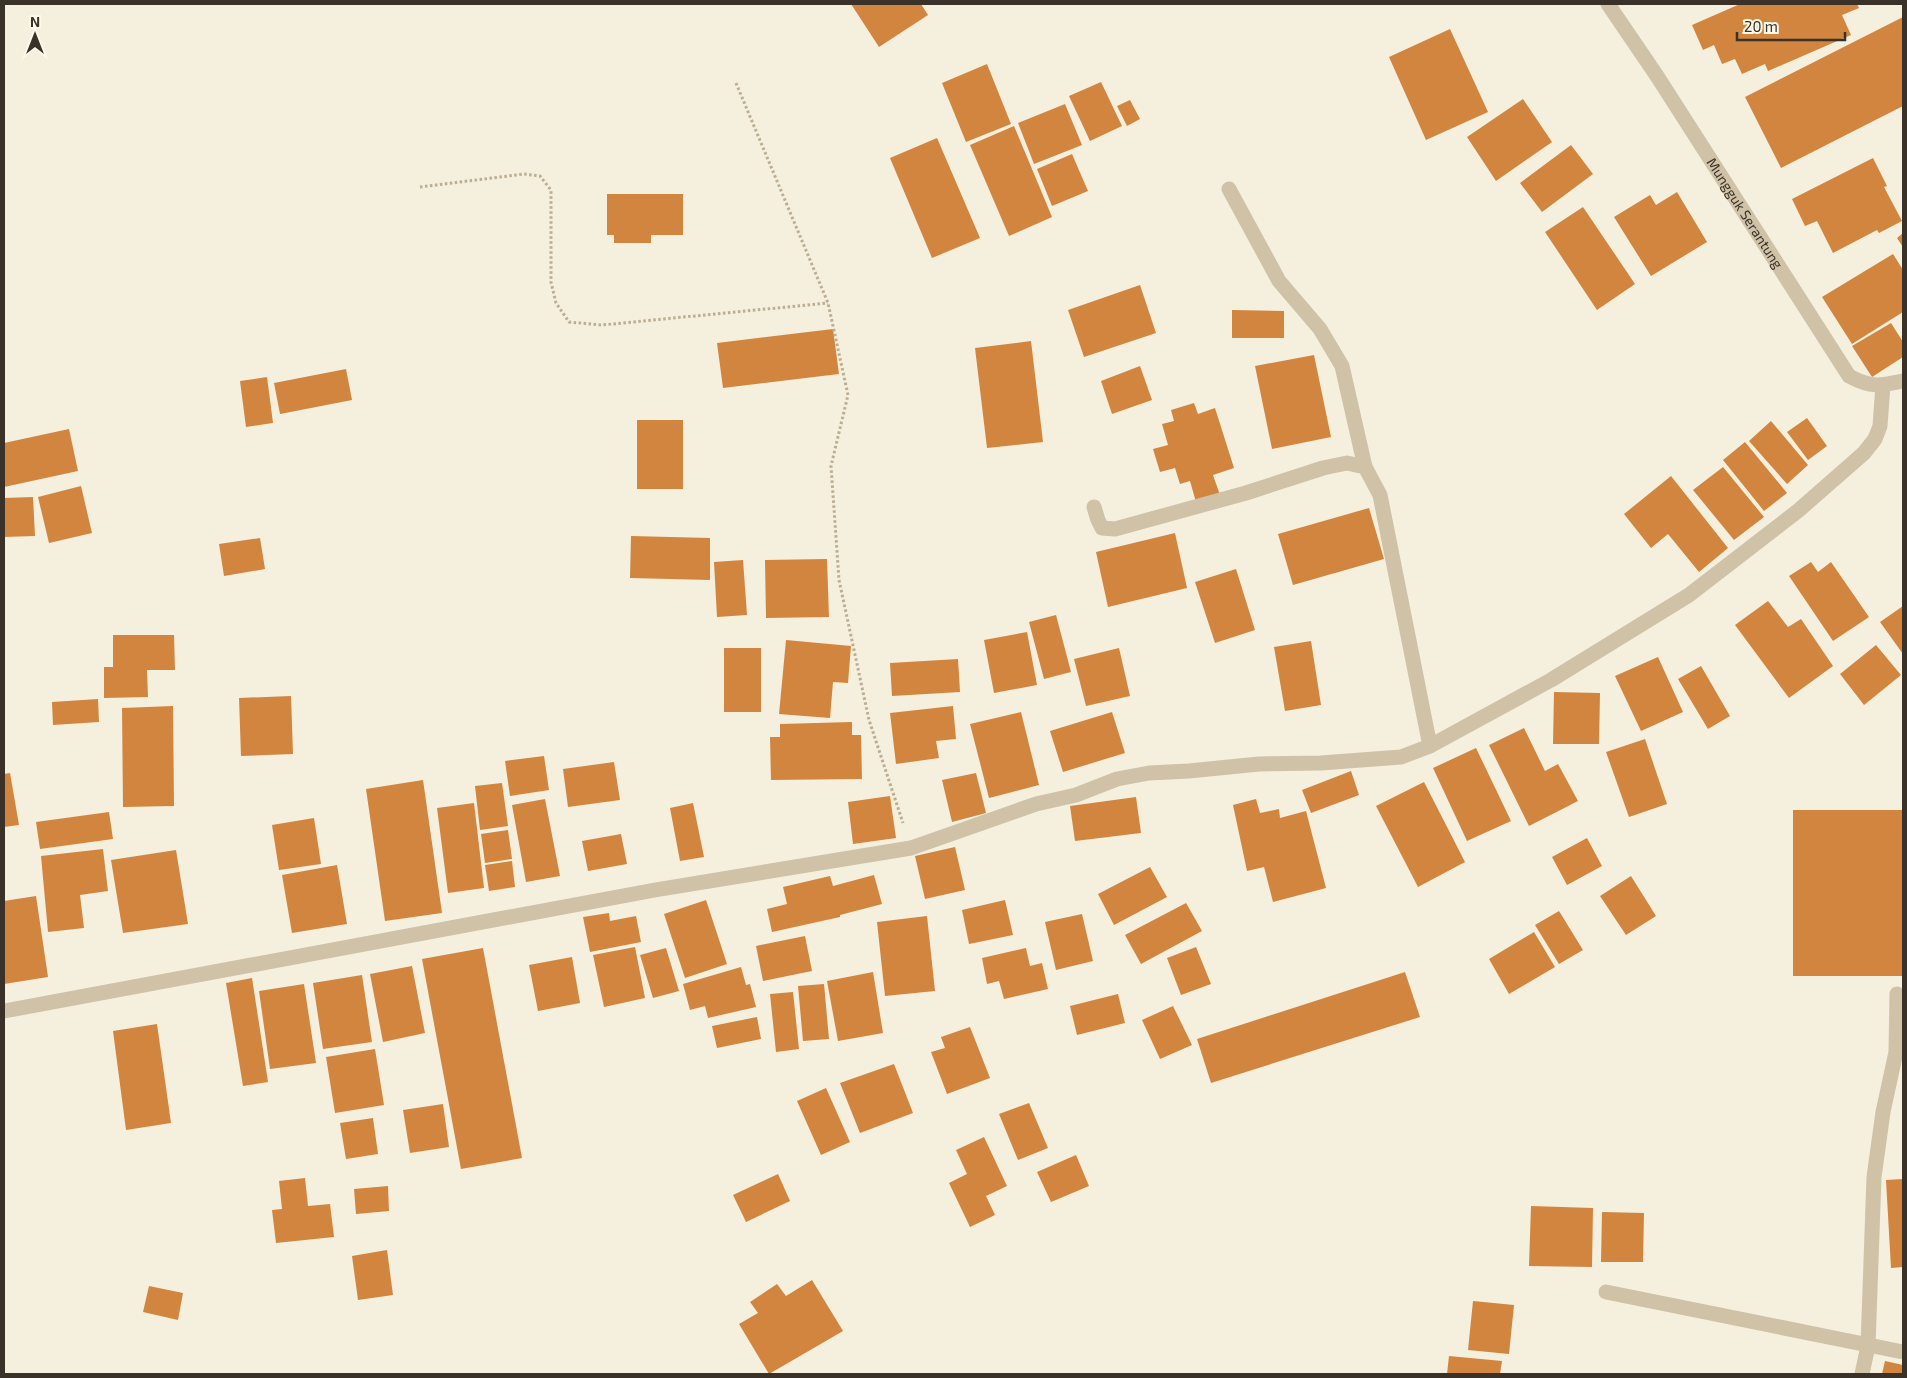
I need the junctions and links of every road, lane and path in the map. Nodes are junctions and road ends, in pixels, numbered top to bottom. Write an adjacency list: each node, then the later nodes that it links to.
1 (1608, 4): 7 (street, Mungguk Serantung)
2 (736, 83): 5 (path)
3 (420, 187): 5 (path)
4 (1228, 189): 8 (street)
5 (828, 303): 11 (path)
6 (1903, 381): 7 (street, Mungguk Serantung)
7 (1883, 385): 10 (street)
8 (1365, 467): 9 (street); 10 (street)
9 (1094, 507)
10 (1430, 746): 11 (street)
11 (911, 848): 13 (street)
12 (1897, 994): 15 (street)
13 (4, 1011)
14 (1606, 1292): 15 (street)
15 (1868, 1346): 16 (street); 17 (street)
16 (1903, 1352)
17 (1862, 1374)

